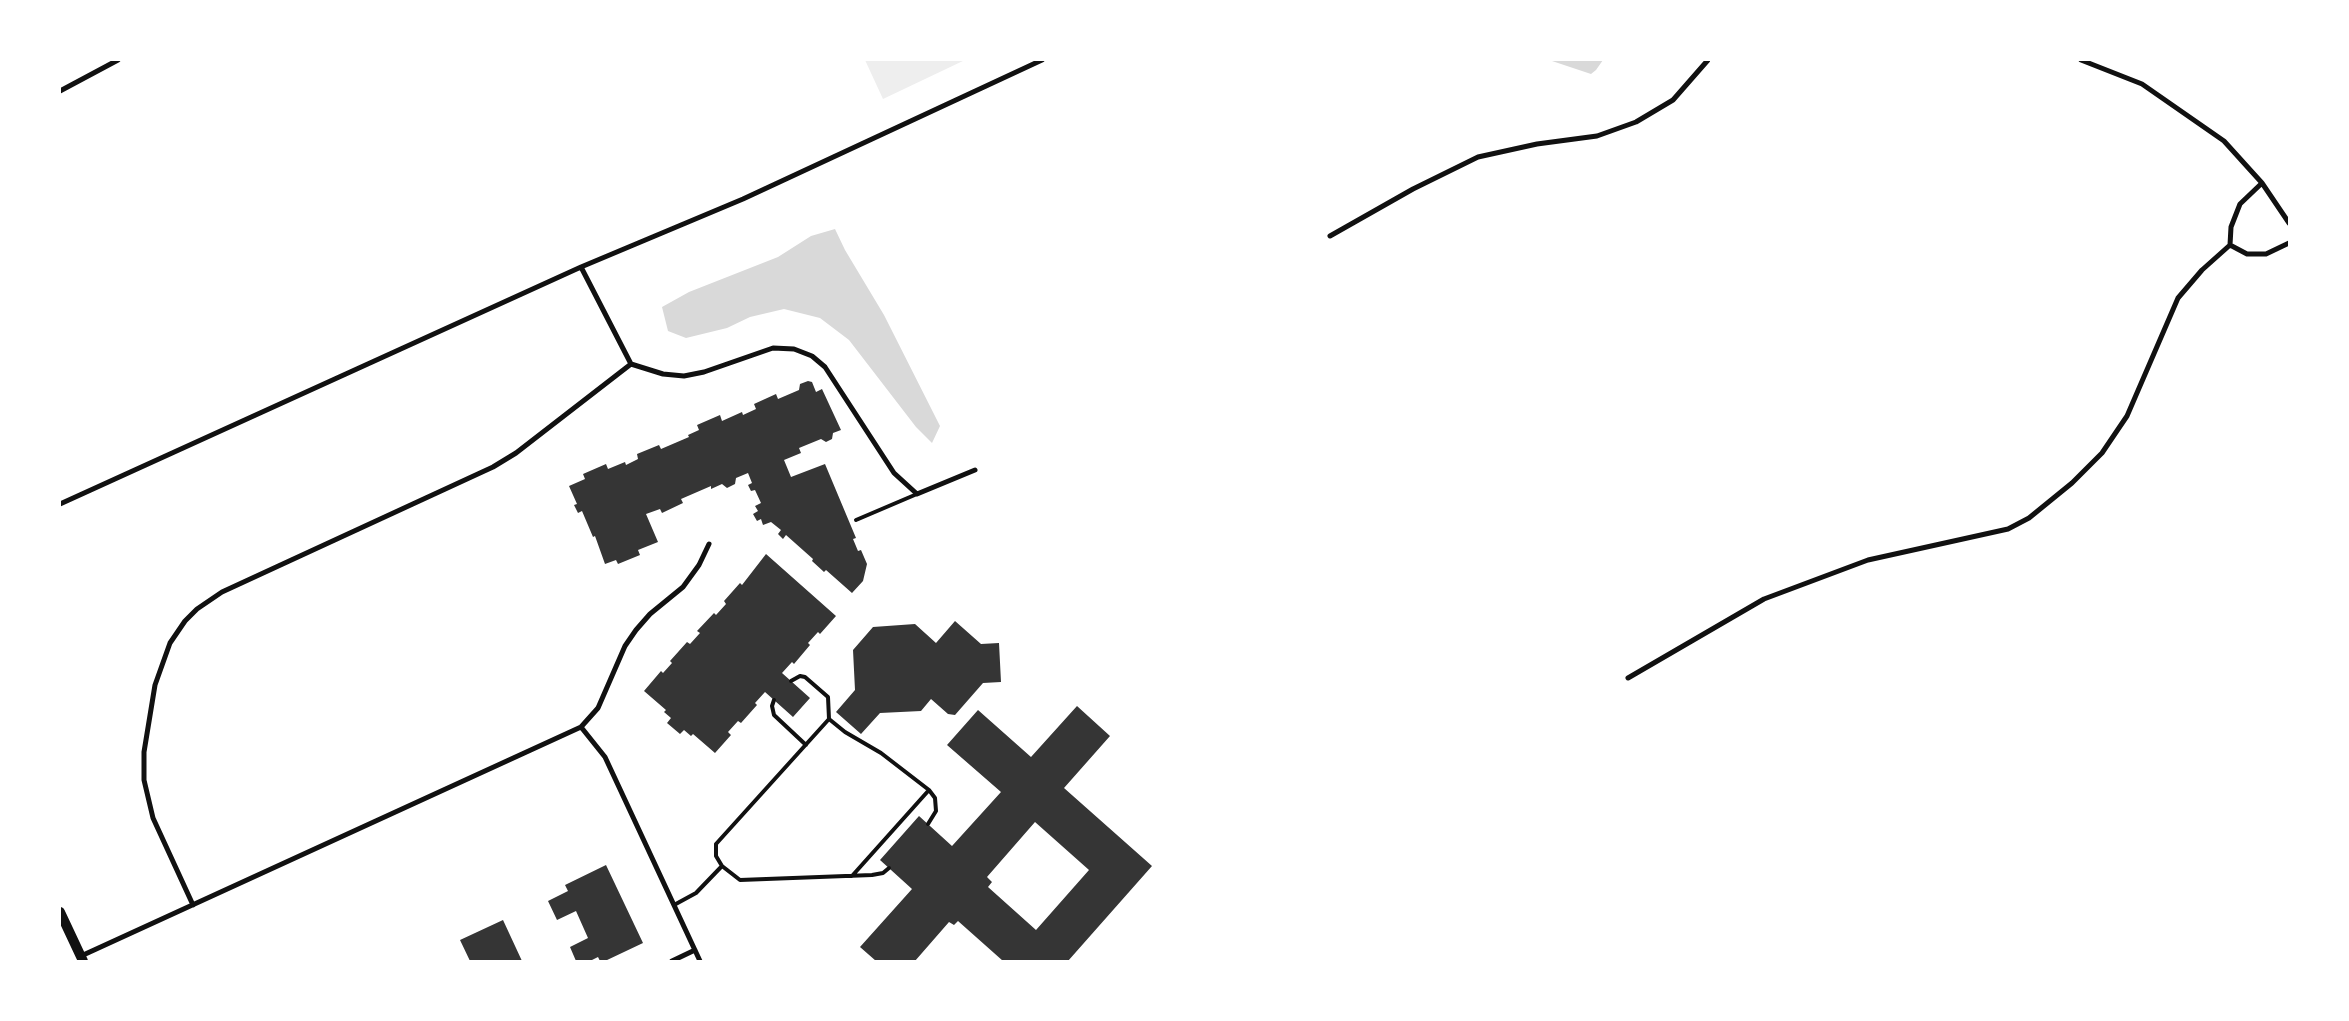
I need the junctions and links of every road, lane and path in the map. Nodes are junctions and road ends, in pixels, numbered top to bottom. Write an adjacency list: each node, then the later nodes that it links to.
1 (118, 60): 5 (street)
2 (1042, 60): 11 (street)
3 (1708, 60): 8 (street)
4 (2081, 60): 6 (street)
5 (60, 91)
6 (2262, 183): 7 (street); 10 (street)
7 (2289, 223)
8 (1330, 236)
9 (2289, 243): 10 (street)
10 (2230, 245): 18 (street)
11 (581, 267): 12 (street); 15 (street)
12 (631, 364): 14 (street); 29 (street)
13 (976, 470): 14 (street)
14 (917, 494): 16 (lane)
15 (60, 504)
16 (856, 520)
17 (709, 544): 22 (street)
18 (1628, 678)
19 (791, 681): 21 (lane)
20 (774, 700): 23 (lane)
21 (829, 719): 23 (lane); 24 (lane)
22 (581, 726): 29 (street); 30 (street)
23 (806, 744): 26 (lane)
24 (929, 790): 25 (lane); 28 (lane)
25 (928, 824)
26 (722, 866): 28 (lane); 30 (lane)
27 (889, 868): 28 (lane)
28 (852, 876)
29 (193, 905): 33 (street)
30 (674, 905): 32 (street)
31 (60, 912): 33 (main road)
32 (695, 950): 34 (street); 35 (street)
33 (82, 959)
34 (672, 961)
35 (700, 961)

